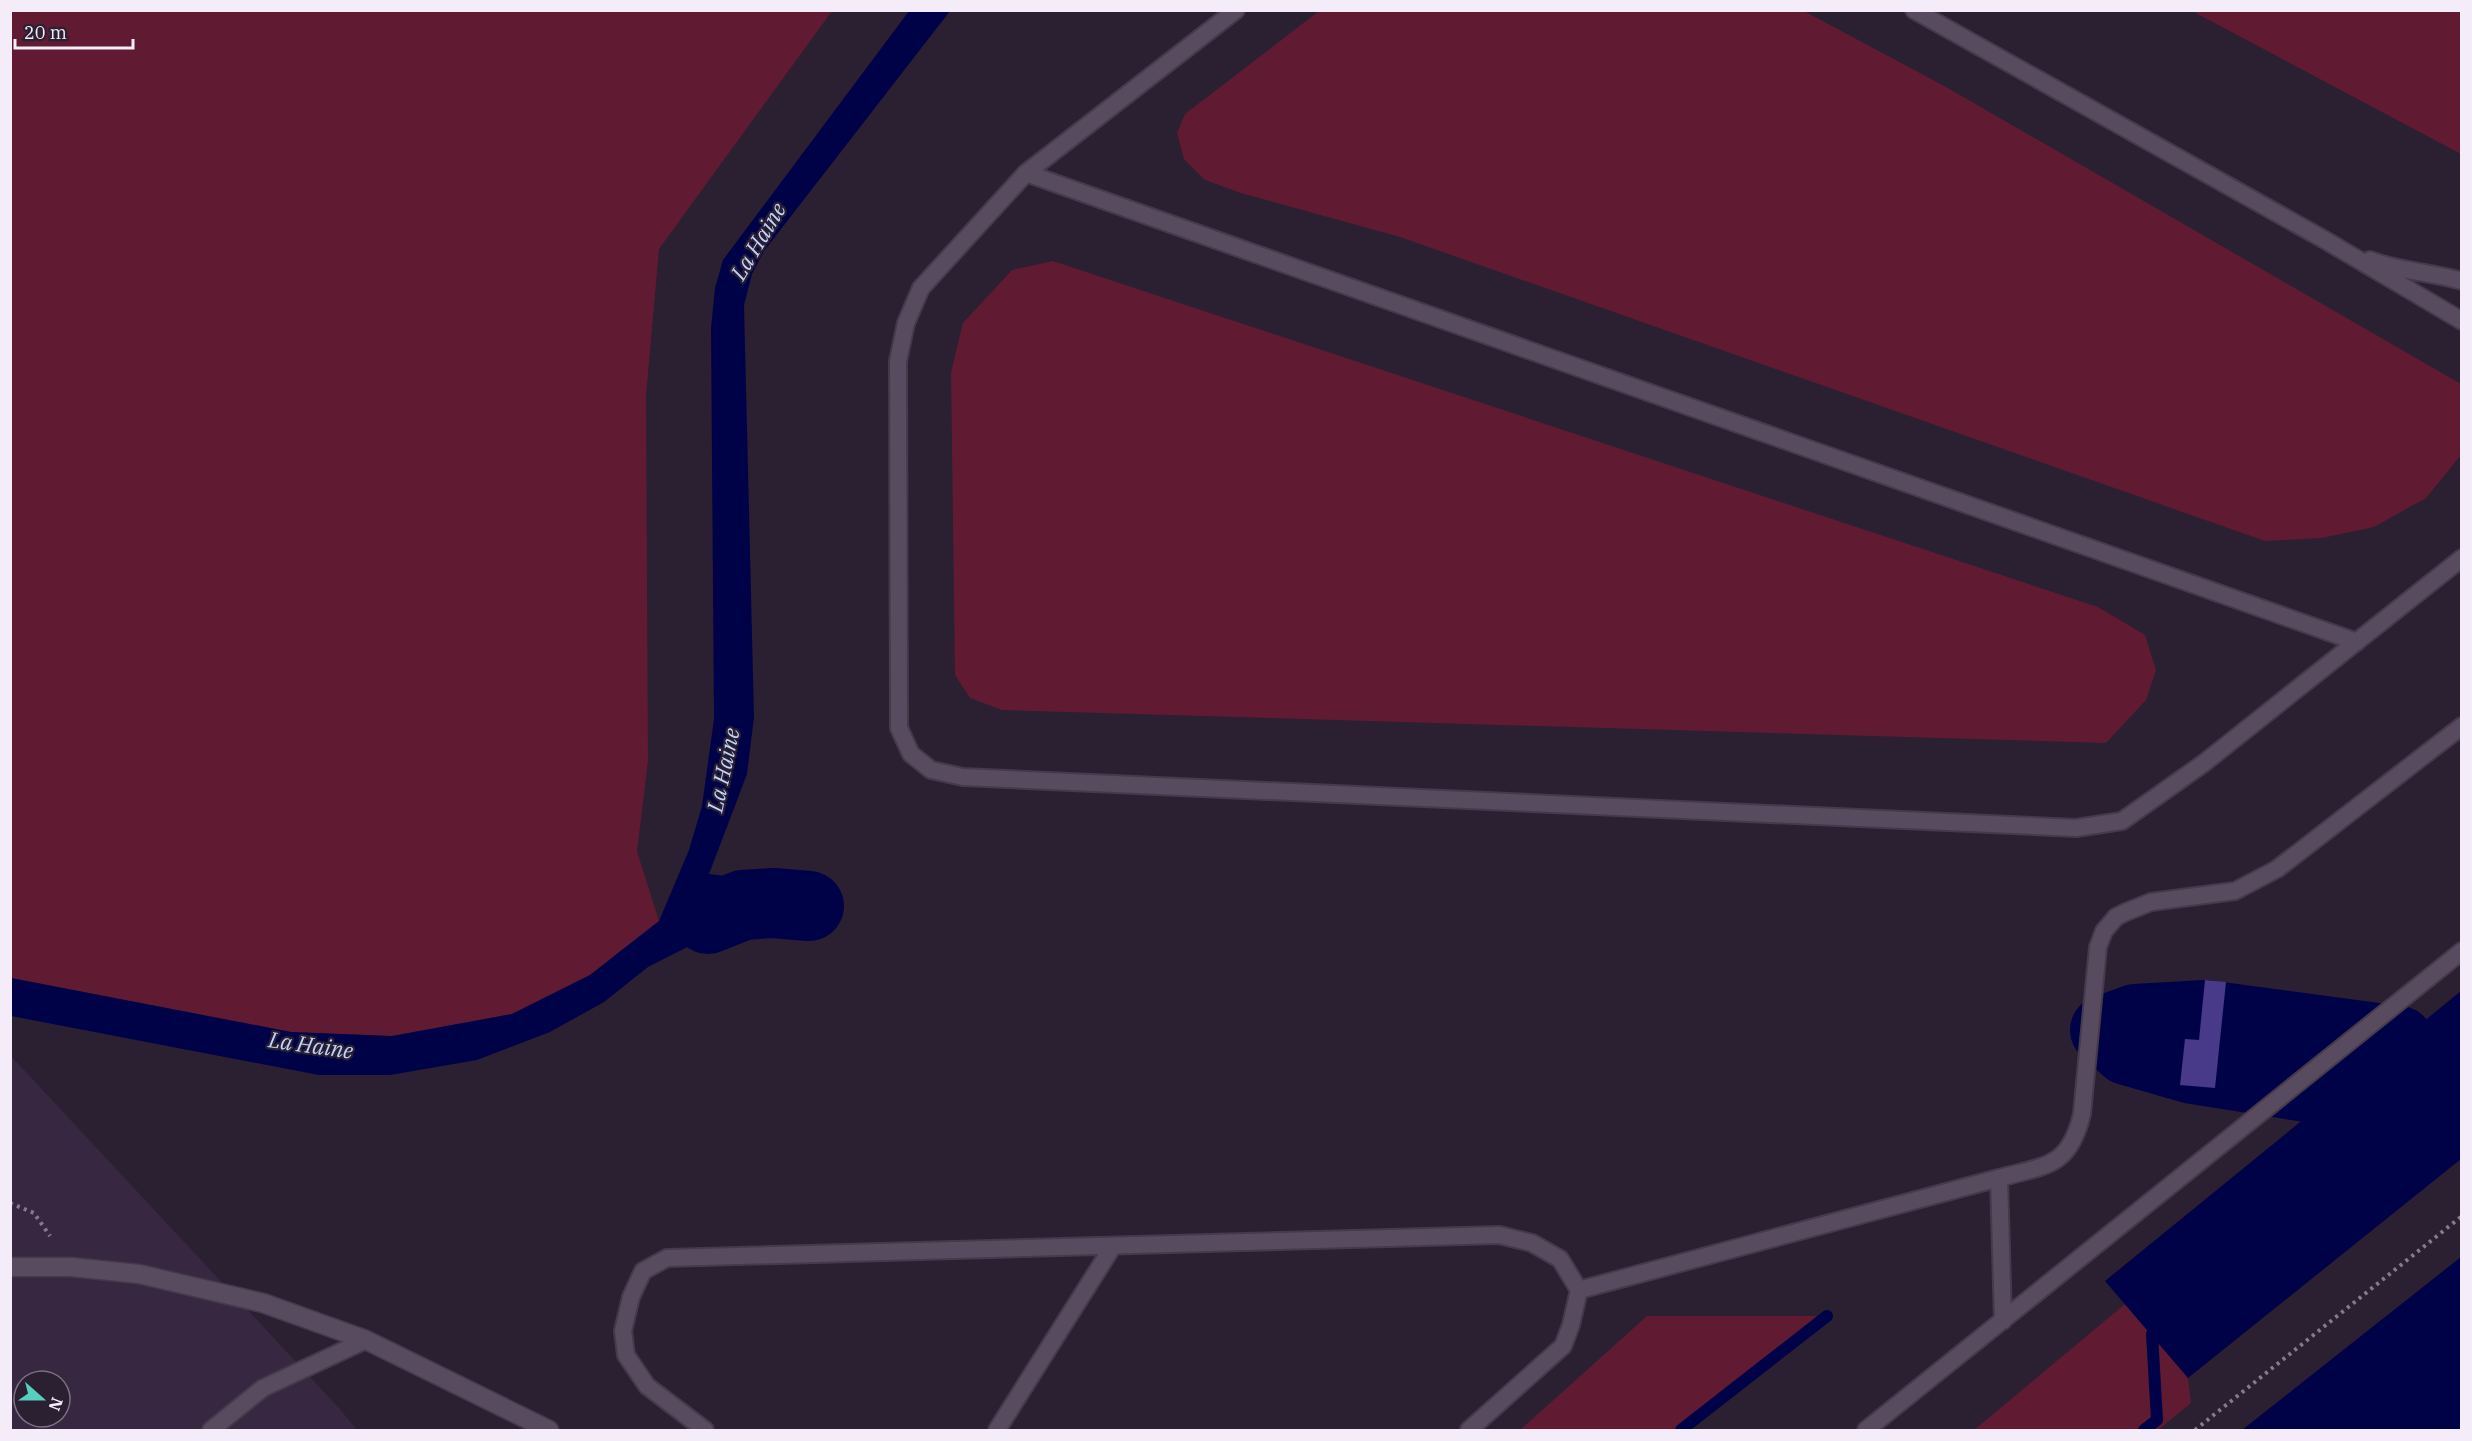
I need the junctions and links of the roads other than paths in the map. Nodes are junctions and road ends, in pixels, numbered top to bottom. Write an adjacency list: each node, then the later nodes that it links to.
1 (1236, 10): 3 (lane)
2 (1914, 10): 4 (lane)
3 (1026, 173): 8 (lane); 8 (lane)
4 (2325, 240): 5 (lane); 6 (lane)
5 (2462, 280)
6 (2462, 321)
7 (2462, 558): 8 (lane)
8 (2357, 642)
9 (2462, 726): 11 (lane)
10 (2462, 951): 15 (lane)
11 (1999, 1178): 14 (lane); 15 (lane)
12 (1113, 1246): 14 (lane); 19 (lane); 20 (lane)
13 (10, 1267): 16 (street)
14 (1579, 1290): 21 (lane)
15 (2003, 1321): 22 (lane)
16 (366, 1340): 17 (lane); 18 (street)
17 (211, 1431)
18 (549, 1431)
19 (705, 1431)
20 (998, 1431)
21 (1469, 1431)
22 (1866, 1431)

